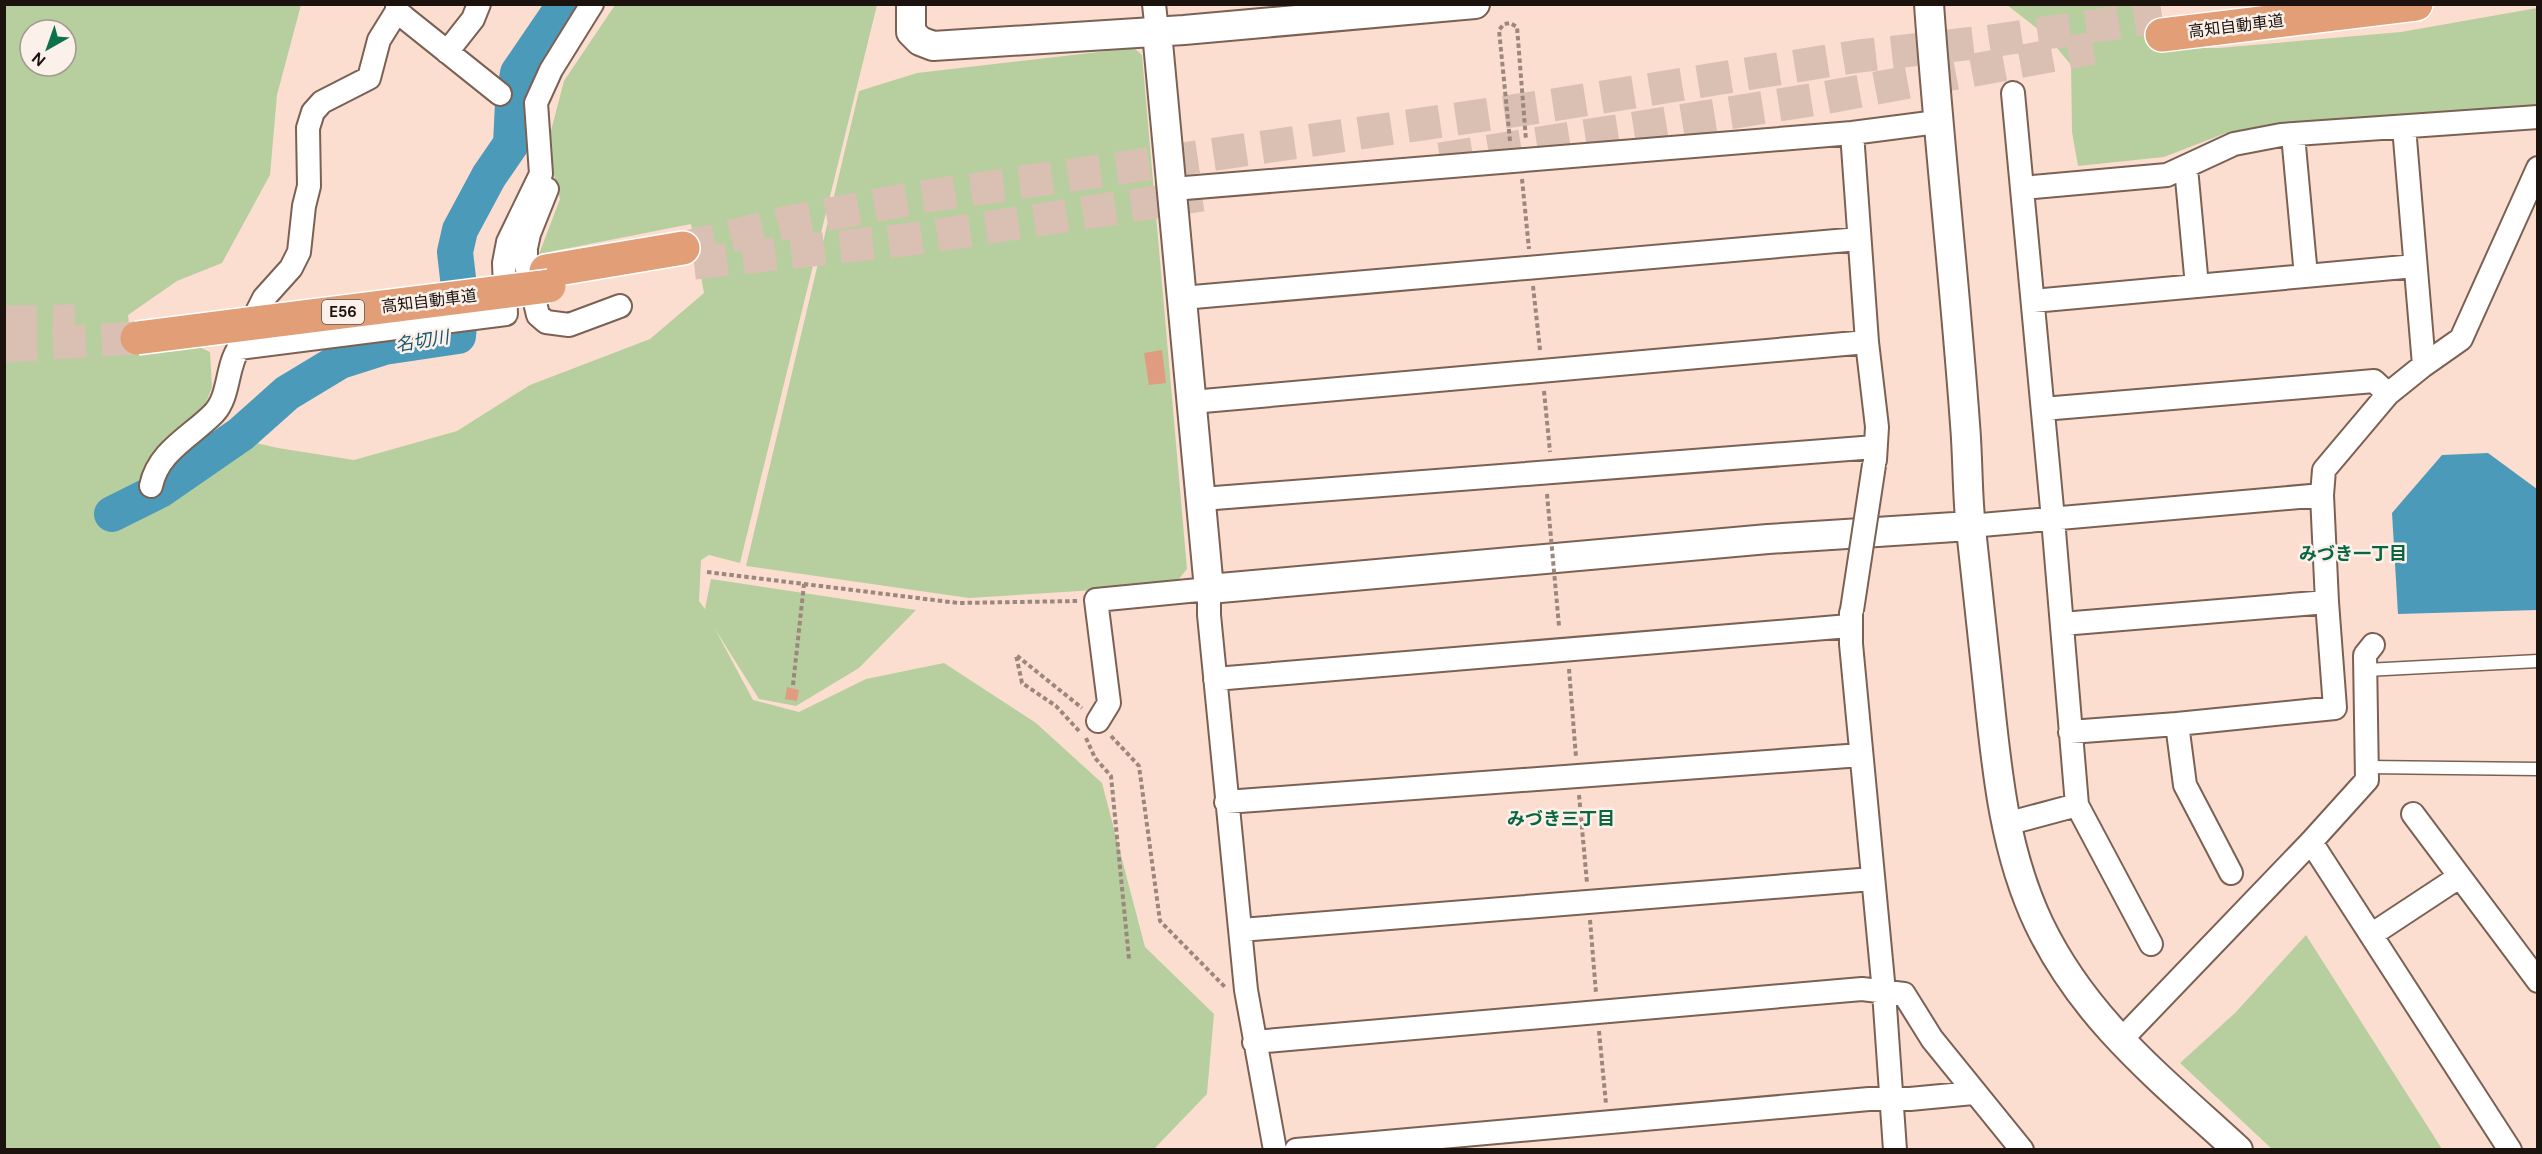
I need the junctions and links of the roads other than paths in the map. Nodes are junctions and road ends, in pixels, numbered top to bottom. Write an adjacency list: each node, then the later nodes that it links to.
1 (479, 4): 10 (street)
2 (592, 4): 20 (street)
3 (910, 4): 9 (street)
4 (1475, 4): 9 (street)
5 (1929, 4): 14 (street)
6 (2255, 4): 7 (highway, 高知自動車道)
7 (2416, 4)
8 (397, 8): 10 (street); 33 (street)
9 (1156, 18): 22 (street)
10 (447, 52): 12 (street)
11 (2013, 93): 21 (street)
12 (500, 94)
13 (2538, 117): 15 (street)
14 (1937, 122): 16 (street); 43 (street)
15 (2404, 127): 17 (street); 25 (street)
16 (1852, 133): 22 (street); 23 (street)
17 (2293, 135): 18 (street); 26 (street)
18 (2186, 168): 21 (street); 27 (street)
19 (2538, 168): 34 (street)
20 (541, 174): 30 (street); 33 (street)
21 (2022, 188): 29 (street)
22 (1173, 189): 28 (street)
23 (1859, 239): 28 (street); 32 (street)
24 (684, 256): 31 (highway, 高知自動車道 / E56)
25 (2415, 266): 26 (street); 34 (street)
26 (2306, 276): 27 (street)
27 (2198, 286): 29 (street)
28 (1182, 298): 36 (street)
29 (2033, 301): 37 (street)
30 (620, 306)
31 (136, 330)
32 (1867, 342): 36 (street); 38 (street)
33 (239, 348): 39 (street)
34 (2424, 365): 35 (street)
35 (2388, 394): 37 (street); 40 (street)
36 (1192, 402): 41 (street)
37 (2043, 409): 42 (street)
38 (1875, 456): 41 (street); 46 (street, bridge)
39 (151, 486)
40 (2322, 495): 42 (street); 45 (street)
41 (1202, 499): 44 (street)
42 (2053, 519): 43 (street); 47 (street)
43 (1970, 526): 44 (street); 61 (street)
44 (1209, 589): 51 (street); 52 (street)
45 (2326, 602): 47 (street); 53 (street)
46 (1850, 618): 51 (street); 55 (street)
47 (2062, 624): 54 (street)
48 (2373, 645): 50 (street)
49 (2538, 662): 50 (lane)
50 (2366, 670): 56 (street)
51 (1215, 679): 58 (street)
52 (1098, 721)
53 (2177, 724): 54 (street); 63 (street)
54 (2070, 732): 59 (street)
55 (1861, 755): 58 (street); 65 (street)
56 (2367, 767): 57 (lane); 62 (street)
57 (2538, 769)
58 (1226, 802): 66 (street)
59 (2077, 805): 61 (street); 68 (street)
60 (2414, 814): 64 (street)
61 (2006, 824): 71 (street)
62 (2311, 842): 67 (street); 71 (street)
63 (2230, 873)
64 (2459, 877): 67 (street); 69 (street)
65 (1872, 879): 66 (street); 70 (street)
66 (1241, 930): 72 (street)
67 (2371, 935): 80 (street)
68 (2151, 944)
69 (2538, 981)
70 (1884, 992): 72 (street); 73 (street); 74 (street)
71 (2120, 1041): 79 (street)
72 (1254, 1042): 75 (street)
73 (1973, 1093): 74 (street); 78 (street)
74 (1891, 1099): 76 (street); 77 (street)
75 (1275, 1149)
76 (1296, 1149)
77 (1895, 1149)
78 (2022, 1149)
79 (2238, 1149)
80 (2510, 1149)

